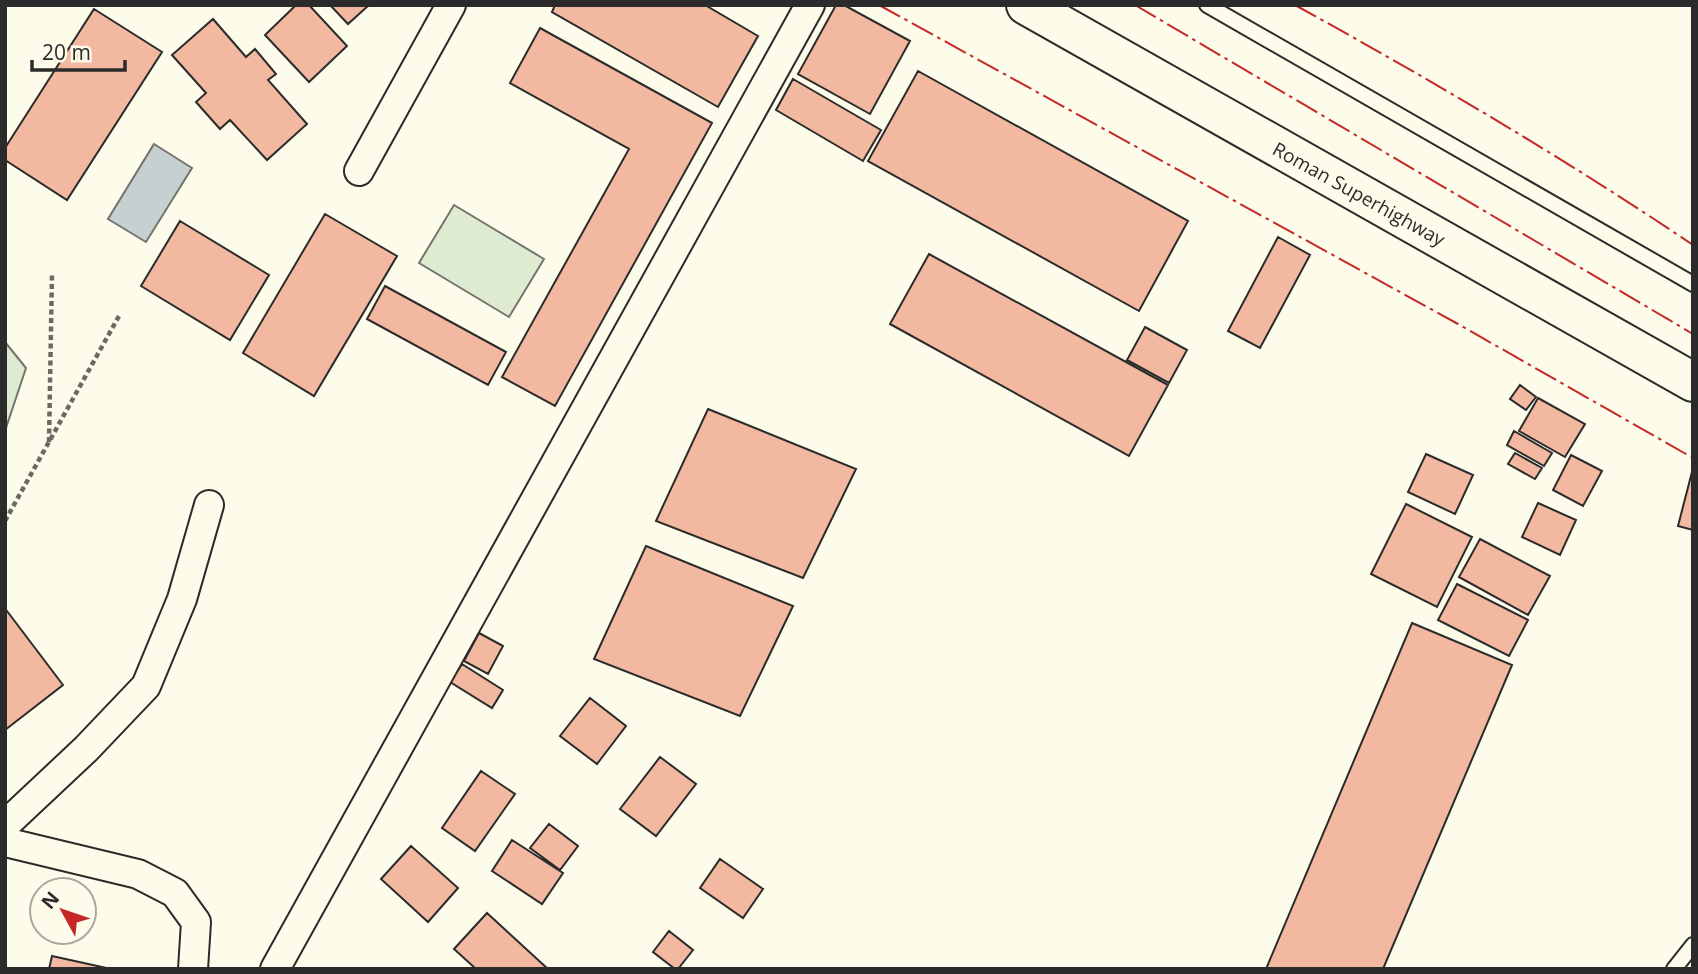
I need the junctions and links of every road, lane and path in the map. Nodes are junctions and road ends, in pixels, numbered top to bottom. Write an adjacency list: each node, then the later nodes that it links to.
1 (451, 5): 5 (street)
2 (810, 5): 17 (street)
3 (1026, 5): 9 (main road, Roman Superhighway)
4 (1207, 5): 7 (lane)
5 (359, 171)
6 (51, 273): 10 (path)
7 (1693, 284)
8 (120, 316): 10 (path)
9 (1693, 382)
10 (49, 443): 12 (path)
11 (209, 505): 13 (street)
12 (5, 521)
13 (5, 825)
14 (5, 842): 16 (street)
15 (1693, 945): 18 (lane)
16 (193, 969)
17 (275, 969)
18 (1674, 969)

